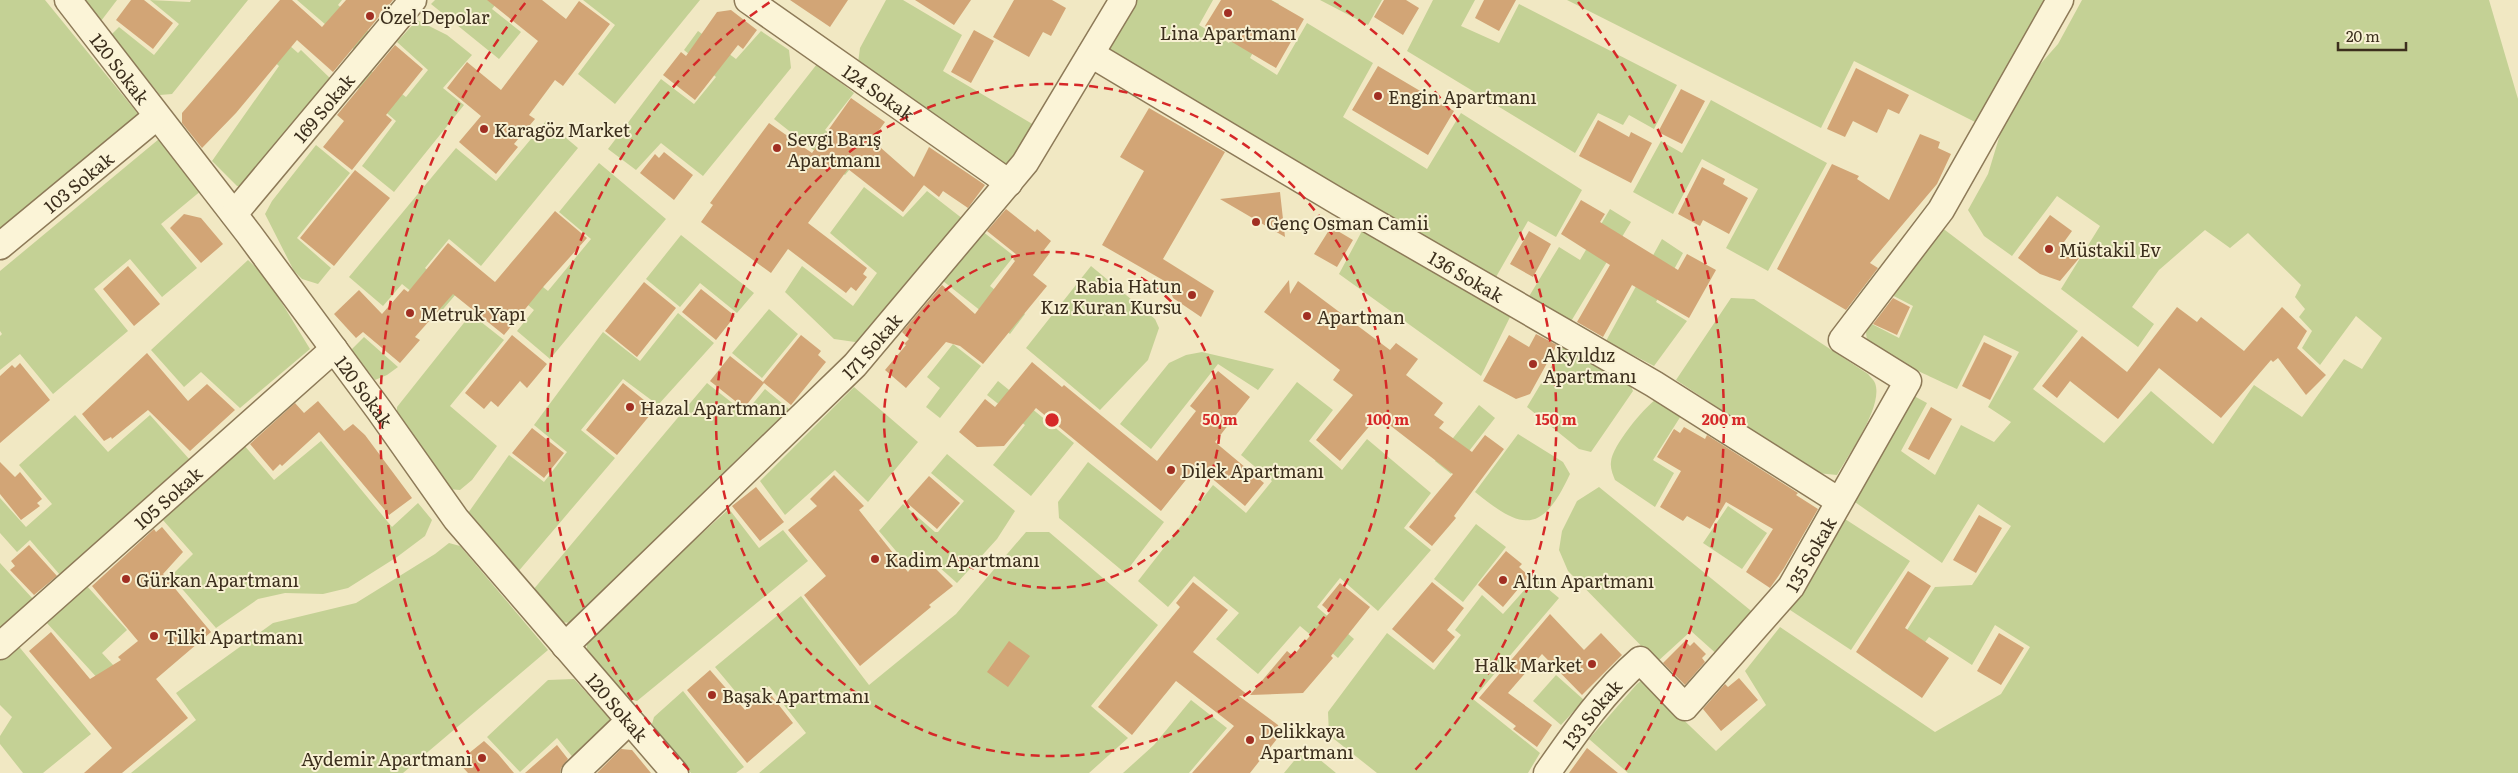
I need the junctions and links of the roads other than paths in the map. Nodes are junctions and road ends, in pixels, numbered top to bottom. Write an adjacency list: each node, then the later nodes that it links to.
1 (68, 0): 7 (street, 120 Sokak)
2 (413, 0): 9 (street, 169 Sokak)
3 (748, 0): 8 (street, 124 Sokak)
4 (1123, 0): 6 (street, 171 Sokak)
5 (2060, 0): 12 (street, 135 Sokak)
6 (1091, 54): 8 (street, 171 Sokak); 12 (street, 136 Sokak)
7 (156, 117): 9 (street, 120 Sokak); 10 (street, 103 Sokak)
8 (1009, 183): 14 (street, 171 Sokak)
9 (234, 214): 11 (street, 120 Sokak)
10 (0, 246)
11 (334, 349): 13 (street, 105 Sokak); 14 (street, 120 Sokak)
12 (1839, 501): 15 (street, 135 Sokak)
13 (0, 646)
14 (565, 646): 16 (street, 120 Sokak)
15 (1640, 660): 19 (street, 133 Sokak)
16 (629, 721): 17 (street); 18 (street, 120 Sokak)
17 (575, 773)
18 (675, 773)
19 (1547, 773)

